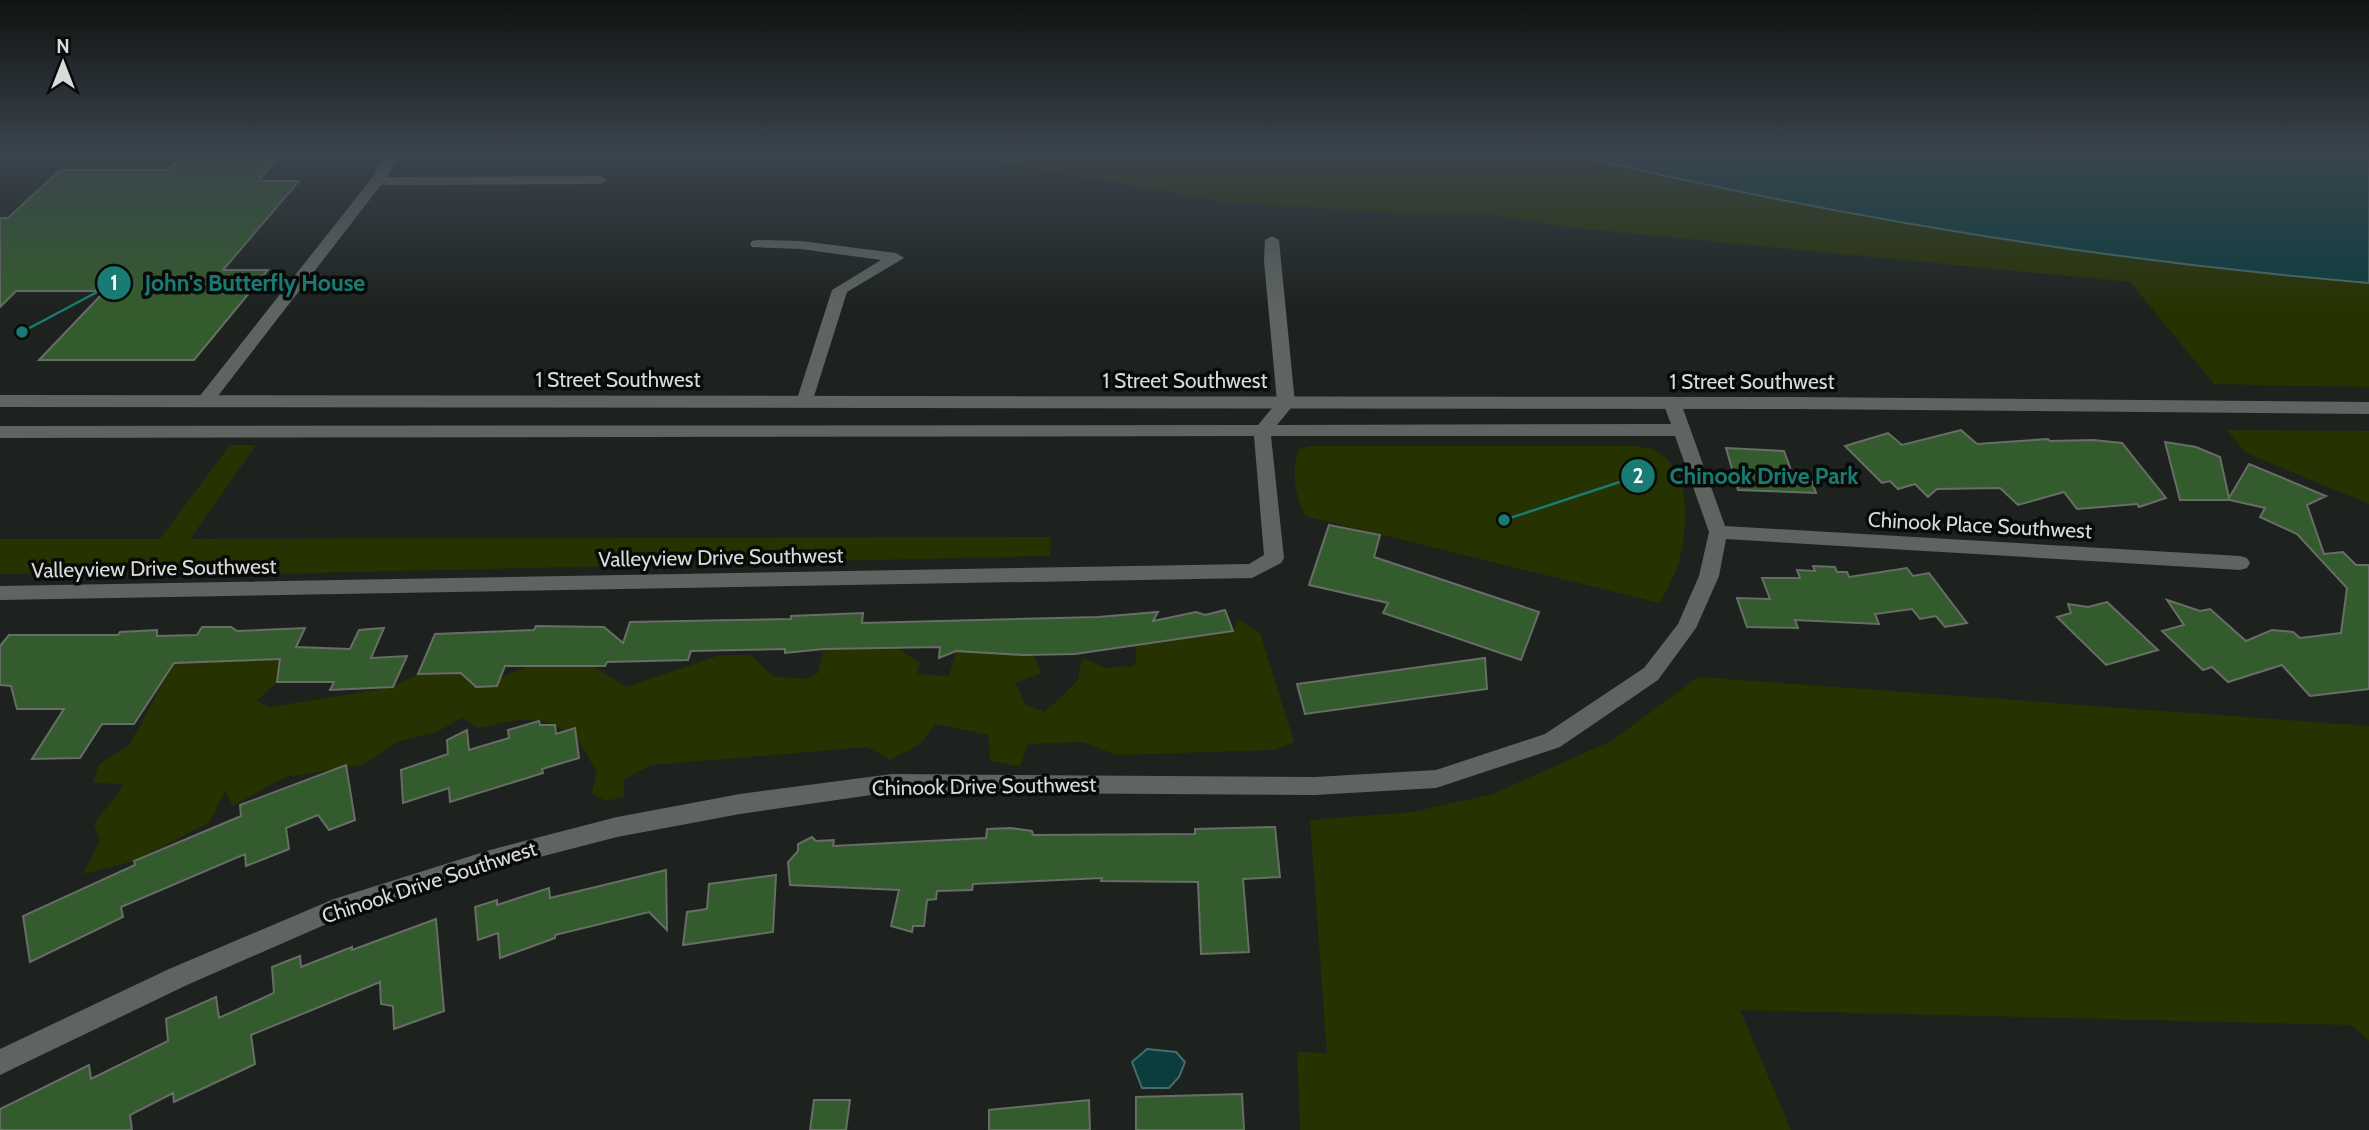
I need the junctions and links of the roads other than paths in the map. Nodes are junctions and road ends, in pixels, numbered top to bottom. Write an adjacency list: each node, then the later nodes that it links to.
1 (359, 204): 5 (street)
2 (1272, 240): 7 (street)
3 (757, 244): 6 (street)
4 (0, 401): 5 (street, 1 Street Southwest)
5 (205, 401): 6 (street, 1 Street Southwest)
6 (805, 402): 7 (street, 1 Street Southwest)
7 (1286, 402): 8 (street, 1 Street Southwest); 11 (street)
8 (1672, 403): 9 (street, 1 Street Southwest); 10 (street)
9 (2369, 408)
10 (1682, 430): 11 (street); 13 (street)
11 (1262, 431): 12 (street); 15 (street, Valleyview Drive Southwest)
12 (0, 432)
13 (1718, 532): 14 (street, Chinook Place Southwest); 16 (street, Chinook Drive Southwest)
14 (2240, 563)
15 (0, 593)
16 (0, 1062)

